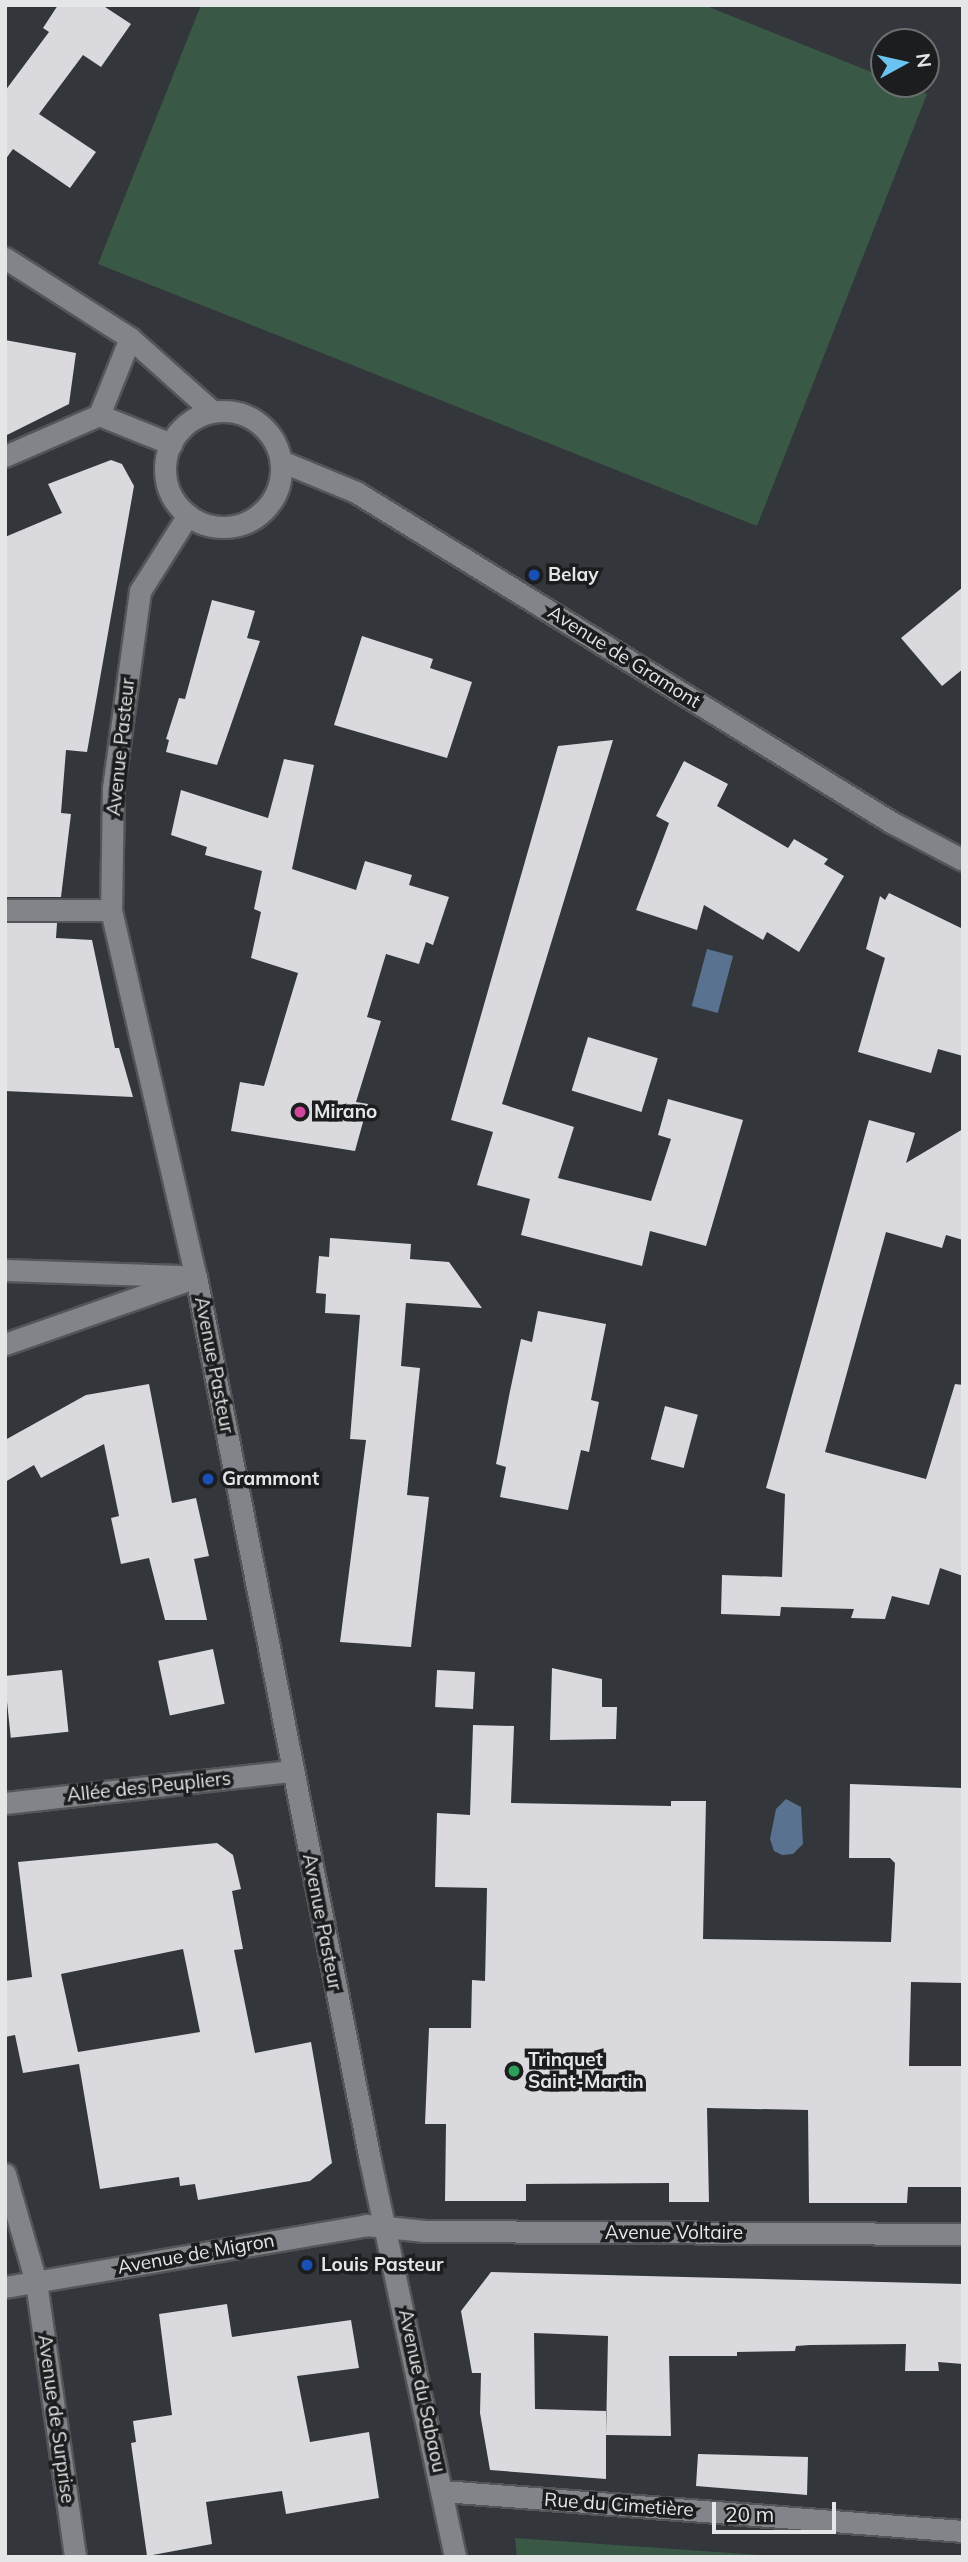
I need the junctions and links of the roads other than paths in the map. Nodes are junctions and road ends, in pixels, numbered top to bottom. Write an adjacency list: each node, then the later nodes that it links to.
1 (5, 258): 2 (street)
2 (130, 338): 3 (street); 4 (street)
3 (213, 412): 5 (street); 7 (street)
4 (99, 415): 5 (street); 6 (street)
5 (171, 444): 8 (street)
6 (5, 456)
7 (281, 461): 8 (street); 9 (street, Avenue de Gramont)
8 (188, 515): 11 (street, Avenue Pasteur)
9 (963, 860)
10 (5, 909): 11 (street)
11 (111, 910): 13 (street, Avenue Pasteur)
12 (5, 1270): 13 (street)
13 (197, 1277): 14 (street); 15 (street, Avenue Pasteur)
14 (5, 1344)
15 (292, 1771): 16 (street, Allée des Peupliers); 18 (street, Avenue Pasteur)
16 (5, 1803)
17 (5, 2174): 20 (street, Avenue de Surprise)
18 (386, 2225): 19 (street, Avenue Voltaire); 20 (street, Avenue de Migron); 22 (street, Avenue du Sabaou)
19 (963, 2234)
20 (36, 2282): 21 (street, Avenue de Migron); 24 (street, Avenue de Surprise)
21 (5, 2287)
22 (443, 2491): 23 (street, Rue du Cimetière); 25 (street, Avenue du Sabaou)
23 (963, 2531)
24 (75, 2557)
25 (455, 2557)

